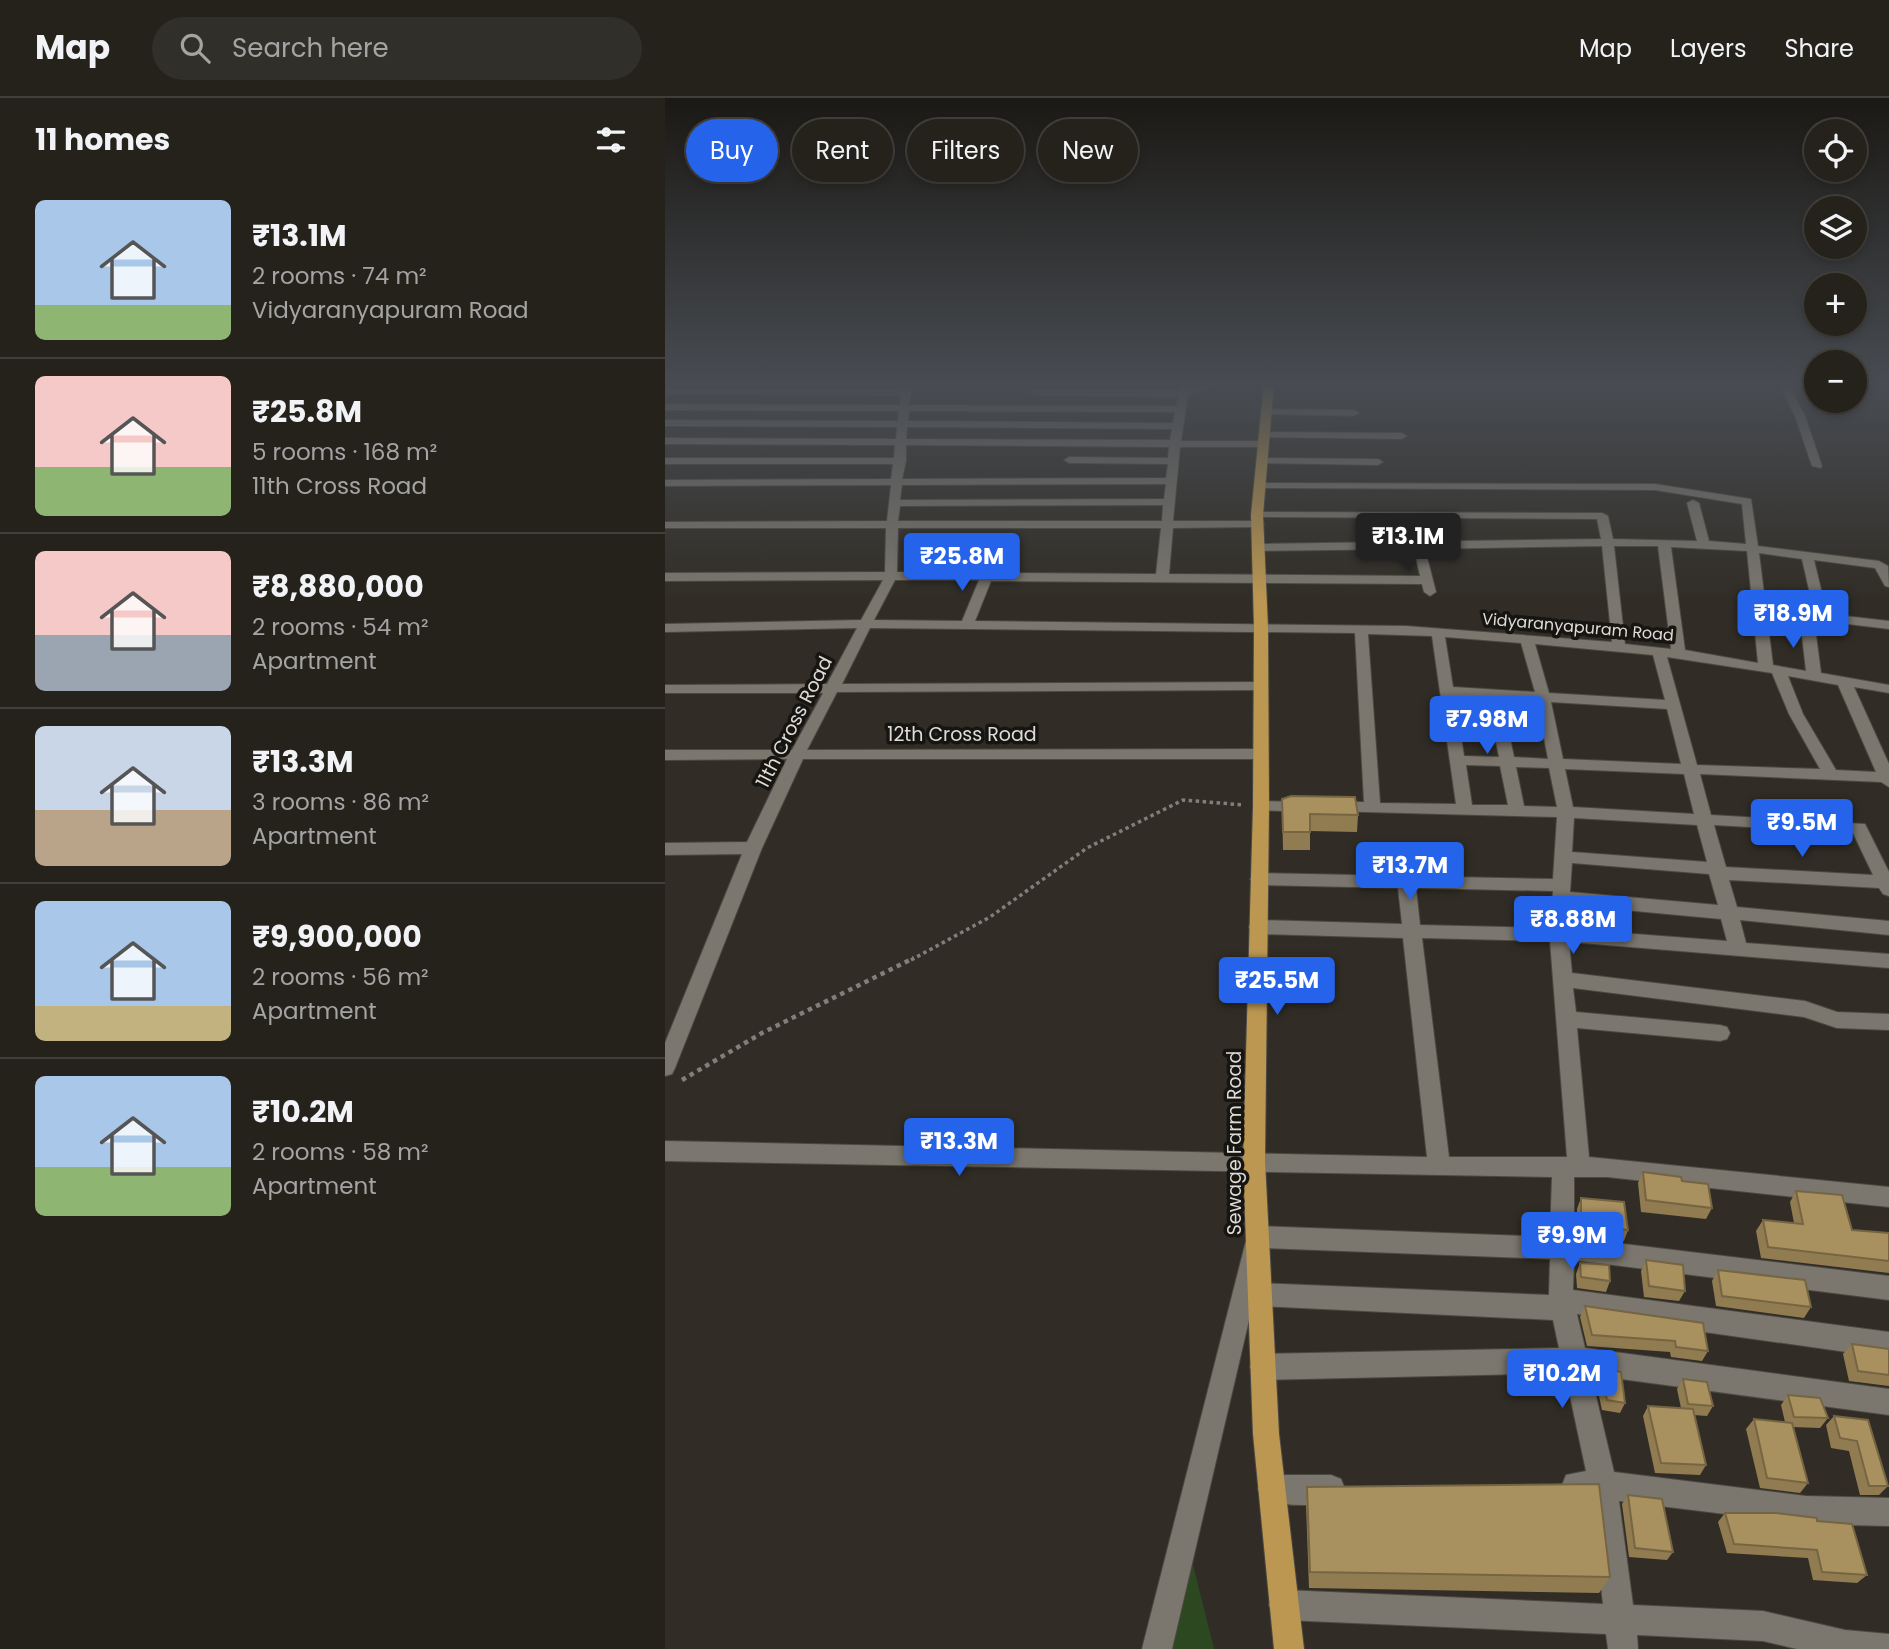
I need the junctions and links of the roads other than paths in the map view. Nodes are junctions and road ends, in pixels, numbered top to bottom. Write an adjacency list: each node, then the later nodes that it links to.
1 (901, 455): 6 (street, 11th Cross Road)
2 (1174, 455): 9 (street)
3 (1261, 455): 15 (main road, Sewage Farm Road)
4 (1330, 455): 10 (street)
5 (1813, 455): 11 (street)
6 (901, 460): 8 (street); 14 (street, 11th Cross Road)
7 (1069, 460): 9 (street)
8 (665, 461)
9 (1174, 461): 12 (street)
10 (1378, 462)
11 (1817, 466)
12 (1172, 481): 14 (street); 18 (street)
13 (665, 482): 14 (street)
14 (898, 482): 19 (street, 11th Cross Road)
15 (1259, 486): 17 (street); 21 (main road, Sewage Farm Road)
16 (1749, 486): 17 (street)
17 (1747, 501): 30 (street)
18 (1170, 502): 19 (street); 22 (street)
19 (895, 503): 24 (street, 11th Cross Road)
20 (1693, 503): 27 (street)
21 (1257, 520): 22 (street); 25 (street); 29 (main road, Sewage Farm Road)
22 (1167, 524): 24 (street); 35 (street)
23 (665, 525): 24 (street)
24 (892, 525): 32 (street, 11th Cross Road)
25 (1608, 542): 26 (street); 28 (street); 47 (street)
26 (1664, 543): 27 (street); 49 (street)
27 (1705, 544): 30 (street)
28 (1419, 547): 29 (street); 36 (street)
29 (1258, 548): 36 (main road, Sewage Farm Road)
30 (1751, 548): 31 (street); 50 (street)
31 (1807, 555): 37 (street); 38 (street)
32 (891, 576): 33 (street); 34 (street); 39 (street, 11th Cross Road)
33 (987, 576): 35 (street); 40 (street)
34 (665, 577)
35 (1162, 578): 36 (street)
36 (1259, 579): 43 (main road, Sewage Farm Road)
37 (1889, 583)
38 (1821, 616): 41 (street); 51 (street)
39 (867, 624): 40 (street, Vidyaranyapuram Road); 42 (street, Vidyaranyapuram Road); 54 (street, 11th Cross Road)
40 (967, 624): 43 (street, Vidyaranyapuram Road)
41 (1889, 625)
42 (665, 628)
43 (1261, 628): 44 (street, Vidyaranyapuram Road); 53 (main road, Sewage Farm Road)
44 (1361, 629): 45 (street, Vidyaranyapuram Road); 71 (street)
45 (1438, 633): 46 (street, Vidyaranyapuram Road); 57 (street)
46 (1527, 640): 47 (street, Vidyaranyapuram Road); 59 (street)
47 (1619, 647): 48 (street, Vidyaranyapuram Road)
48 (1659, 652): 49 (street, Vidyaranyapuram Road); 60 (street)
49 (1679, 654): 50 (street, Vidyaranyapuram Road)
50 (1772, 669): 51 (street, Vidyaranyapuram Road); 68 (street)
51 (1814, 676): 52 (street, Vidyaranyapuram Road)
52 (1844, 681): 56 (street, Vidyaranyapuram Road); 69 (street)
53 (1259, 686): 54 (street); 62 (main road, Sewage Farm Road)
54 (832, 688): 55 (street); 61 (street, 11th Cross Road)
55 (665, 689)
56 (1889, 689)
57 (1447, 691): 58 (street); 64 (street)
58 (1494, 694): 59 (street); 65 (street)
59 (1543, 696): 60 (street); 66 (street)
60 (1671, 705): 67 (street)
61 (798, 753): 62 (street, 12th Cross Road); 63 (street, 12th Cross Road); 76 (street, 11th Cross Road)
62 (1259, 754): 70 (main road, Sewage Farm Road)
63 (665, 755)
64 (1457, 760): 65 (street); 72 (street)
65 (1506, 762): 66 (street); 73 (street)
66 (1556, 764): 67 (street); 74 (street)
67 (1689, 769): 68 (street); 75 (street)
68 (1831, 775): 69 (street)
69 (1888, 779)
70 (1261, 806): 71 (street); 80 (main road, Sewage Farm Road)
71 (1372, 808): 72 (street)
72 (1465, 810): 73 (street)
73 (1517, 811): 74 (street)
74 (1566, 812): 75 (street); 78 (street)
75 (1702, 818): 79 (street); 82 (street)
76 (753, 848): 77 (street); 95 (street, 11th Cross Road)
77 (665, 849)
78 (1563, 857): 79 (street); 83 (street)
79 (1717, 871): 82 (street); 84 (street)
80 (1259, 879): 81 (street); 85 (main road, Sewage Farm Road)
81 (1406, 882): 83 (street); 87 (street)
82 (1887, 886)
83 (1561, 891): 84 (street); 88 (street)
84 (1728, 912): 86 (street); 89 (street)
85 (1258, 927): 87 (street); 97 (main road, Sewage Farm Road)
86 (1889, 928)
87 (1412, 929): 88 (street); 98 (street)
88 (1559, 934): 89 (street); 91 (street)
89 (1739, 950): 90 (street)
90 (1889, 961)
91 (1563, 979): 92 (street); 93 (street)
92 (1566, 1019): 94 (street); 99 (street)
93 (1889, 1023)
94 (1720, 1034)
95 (665, 1068)
96 (665, 1151): 97 (street)
97 (1254, 1161): 98 (street); 101 (main road, Sewage Farm Road)
98 (1439, 1167): 99 (street)
99 (1571, 1167): 100 (street); 102 (street)
100 (1889, 1197)
101 (1257, 1237): 102 (street); 104 (main road, Sewage Farm Road); 117 (street)
102 (1562, 1248): 103 (street); 105 (street)
103 (1889, 1288)
104 (1260, 1294): 105 (street); 108 (main road, Sewage Farm Road)
105 (1562, 1304): 106 (street); 107 (street)
106 (1889, 1345)
107 (1575, 1360): 108 (street); 109 (street); 111 (street)
108 (1263, 1367): 113 (main road, Sewage Farm Road)
109 (1889, 1402)
110 (1548, 1485): 111 (street)
111 (1603, 1485): 114 (street); 116 (street)
112 (1355, 1488): 113 (street)
113 (1272, 1489): 115 (main road, Sewage Farm Road)
114 (1889, 1512)
115 (1284, 1605): 116 (street); 118 (main road, Sewage Farm Road)
116 (1618, 1620): 119 (street); 120 (street)
117 (1157, 1649)
118 (1289, 1649)
119 (1623, 1649)
120 (1889, 1649)

